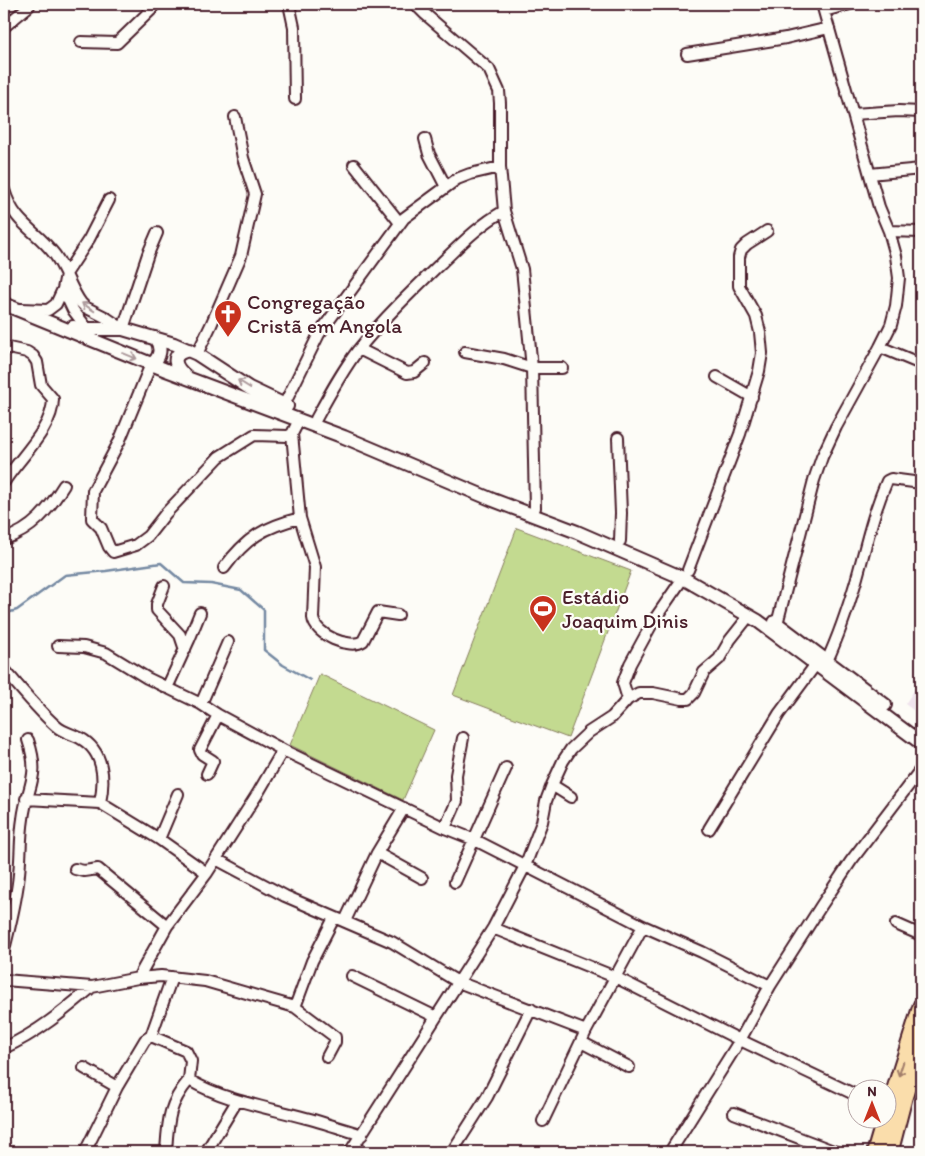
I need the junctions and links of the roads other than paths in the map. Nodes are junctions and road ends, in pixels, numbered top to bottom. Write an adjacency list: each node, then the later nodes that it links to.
1 (154, 4): 9 (street)
2 (290, 4): 11 (street)
3 (415, 4): 17 (street)
4 (850, 4): 6 (street)
5 (29, 6): 7 (street)
6 (823, 7): 8 (street)
7 (4, 27)
8 (829, 28): 10 (street); 13 (street)
9 (81, 42)
10 (687, 54)
11 (294, 99)
12 (921, 112): 13 (street)
13 (853, 114): 19 (street)
14 (235, 117): 40 (street)
15 (425, 139): 20 (street)
16 (354, 166): 24 (street)
17 (500, 167): 20 (street); 23 (street)
18 (921, 169): 19 (street)
19 (870, 174): 26 (street)
20 (446, 187): 24 (street)
21 (4, 190): 29 (street)
22 (109, 200): 29 (street)
23 (504, 211): 38 (street); 45 (street)
24 (400, 223): 50 (street)
25 (767, 230): 49 (street)
26 (889, 231): 27 (street); 37 (street)
27 (921, 232)
28 (157, 234): 34 (street)
29 (66, 274): 30 (street); 34 (street, one-way to 29)
30 (63, 289): 31 (street); 33 (street)
31 (10, 306): 32 (street)
32 (53, 324): 33 (street); 36 (street)
33 (88, 329): 34 (street); 36 (street)
34 (123, 329): 35 (street)
35 (155, 338): 40 (street); 43 (street)
36 (103, 344): 43 (street, one-way to 43)
37 (880, 347): 44 (street); 68 (street)
38 (359, 349): 42 (street); 51 (street)
39 (5, 350): 55 (street)
40 (193, 352): 48 (street); 50 (street, one-way to 40)
41 (465, 352): 45 (street)
42 (425, 363)
43 (151, 364): 48 (street); 53 (street)
44 (921, 364)
45 (532, 368): 46 (street); 58 (street)
46 (562, 368)
47 (717, 377): 49 (street)
48 (188, 378): 52 (street)
49 (752, 397): 63 (street)
50 (284, 405): 51 (street)
51 (316, 419): 58 (street)
52 (299, 420): 53 (street); 63 (street)
53 (292, 434): 59 (street)
54 (618, 438): 61 (street)
55 (4, 482)
56 (921, 483): 72 (street)
57 (64, 485): 60 (street)
58 (535, 508): 61 (street)
59 (300, 518): 62 (street); 66 (street)
60 (4, 539)
61 (620, 541): 63 (street)
62 (224, 568)
63 (686, 574): 67 (street); 68 (street); 75 (street)
64 (164, 586): 71 (street)
65 (200, 613): 71 (street)
66 (398, 615)
67 (749, 616): 72 (street); 75 (street)
68 (777, 624): 72 (street)
69 (228, 642): 76 (street)
70 (58, 646): 74 (street)
71 (185, 650): 74 (street)
72 (822, 662): 78 (street); 81 (street); 93 (street)
73 (4, 669): 90 (street)
74 (167, 688): 76 (street)
75 (628, 699): 86 (street)
76 (201, 704): 77 (street)
77 (218, 715): 82 (street); 85 (street)
78 (921, 733)
79 (462, 738): 92 (street)
80 (28, 740): 89 (street)
81 (921, 743)
82 (283, 750): 91 (street); 97 (street)
83 (506, 768): 95 (street)
84 (921, 769): 117 (street)
85 (207, 774)
86 (552, 785): 88 (street); 98 (street)
87 (178, 794): 94 (street)
88 (571, 797)
89 (26, 799): 90 (street); 110 (street)
90 (100, 803): 94 (street)
91 (404, 808): 92 (street); 96 (street)
92 (445, 828): 95 (street)
93 (709, 828)
94 (159, 839): 100 (street)
95 (475, 840): 98 (street); 102 (street)
96 (378, 853): 101 (street); 104 (street)
97 (216, 859): 100 (street); 103 (street)
98 (524, 866): 107 (street); 108 (street)
99 (75, 869): 106 (street)
100 (207, 873): 106 (street)
101 (422, 878)
102 (455, 882)
103 (334, 918): 104 (street); 120 (street)
104 (345, 921): 116 (street)
105 (896, 924): 109 (street)
106 (167, 926): 114 (street)
107 (643, 926): 113 (street); 117 (street)
108 (493, 928): 113 (street); 116 (street)
109 (921, 935)
110 (4, 950)
111 (352, 976): 122 (street)
112 (172, 977): 114 (street); 120 (street); 124 (street)
113 (615, 977): 123 (street); 125 (street)
114 (138, 978): 118 (street)
115 (4, 980): 118 (street)
116 (458, 982): 121 (street); 122 (street)
117 (770, 986): 125 (street)
118 (92, 987): 128 (street)
119 (921, 1006): 132 (main road, one-way to 132)
120 (294, 1007): 129 (street)
121 (531, 1010): 123 (street); 141 (street)
122 (436, 1017): 140 (street)
123 (586, 1031): 126 (street)
124 (151, 1036): 133 (street); 134 (street)
125 (740, 1040): 135 (street); 146 (street)
126 (581, 1042): 130 (street); 138 (street)
127 (921, 1045): 149 (main road)
128 (4, 1048)
129 (327, 1057)
130 (629, 1067)
131 (84, 1068): 134 (street)
132 (898, 1078)
133 (189, 1080): 136 (street); 143 (street)
134 (117, 1087): 142 (street)
135 (848, 1091)
136 (237, 1101): 140 (street); 144 (street)
137 (734, 1113): 147 (street)
138 (543, 1121)
139 (882, 1128): 148 (main road)
140 (362, 1135): 145 (street)
141 (456, 1150)
142 (85, 1152)
143 (166, 1152)
144 (206, 1152)
145 (350, 1152)
146 (670, 1152)
147 (836, 1152)
148 (875, 1152)
149 (890, 1152)

